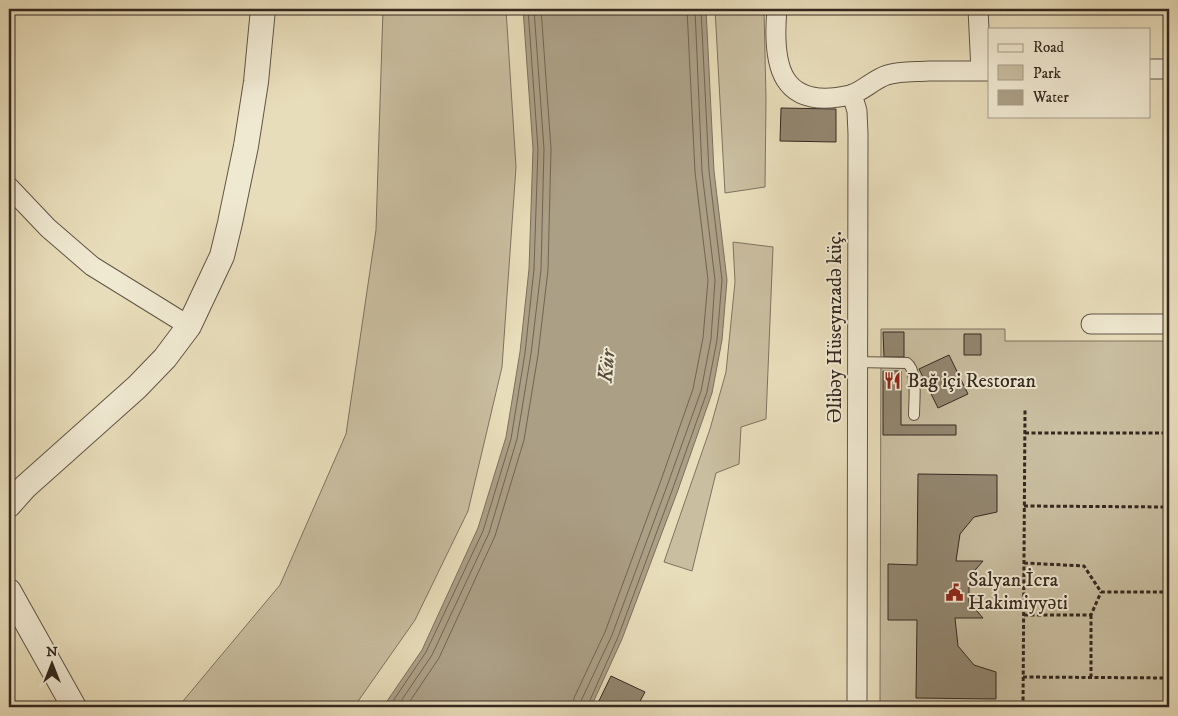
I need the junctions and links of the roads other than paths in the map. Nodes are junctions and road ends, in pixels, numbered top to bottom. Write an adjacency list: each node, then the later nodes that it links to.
1 (264, 9): 11 (street)
2 (777, 9): 7 (street)
3 (978, 9): 6 (street)
4 (1150, 69): 5 (street)
5 (1169, 69)
6 (985, 71): 7 (street)
7 (852, 94): 12 (street, Əlibəy Hüseynzadə küç.)
8 (9, 187): 11 (street)
9 (1091, 324): 10 (street)
10 (1169, 324)
11 (188, 326): 14 (street)
12 (857, 362): 13 (lane); 17 (street, Əlibəy Hüseynzadə küç.)
13 (914, 415)
14 (9, 504)
15 (9, 591): 16 (street)
16 (74, 707)
17 (856, 707)

